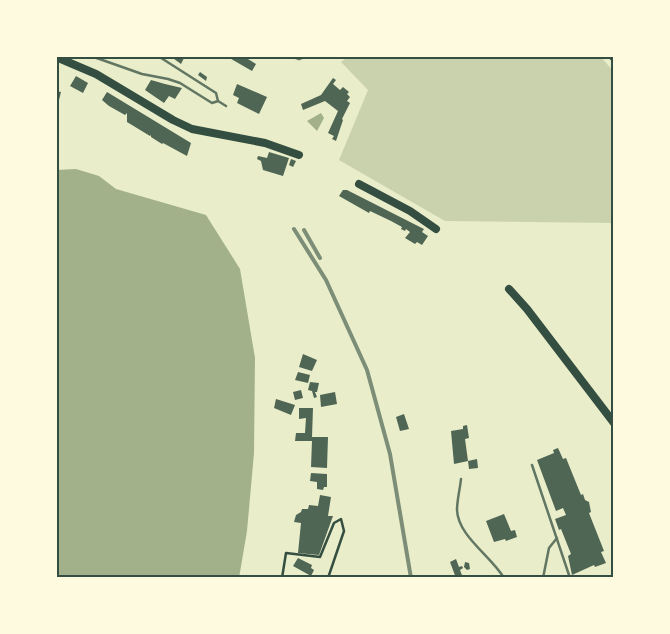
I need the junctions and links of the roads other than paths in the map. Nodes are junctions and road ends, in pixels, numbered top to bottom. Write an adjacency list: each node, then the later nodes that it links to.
1 (91, 56): 6 (lane)
2 (158, 56): 6 (lane)
3 (291, 56): 4 (lane)
4 (307, 56)
5 (56, 57): 8 (main road)
6 (218, 101): 7 (lane)
7 (226, 106)
8 (298, 154)
9 (359, 184): 10 (main road)
10 (436, 230)
11 (509, 289): 12 (main road)
12 (614, 423)
13 (532, 466): 15 (lane)
14 (461, 479): 16 (lane)
15 (557, 538): 17 (lane); 18 (lane)
16 (504, 578)
17 (543, 578)
18 (570, 578)

